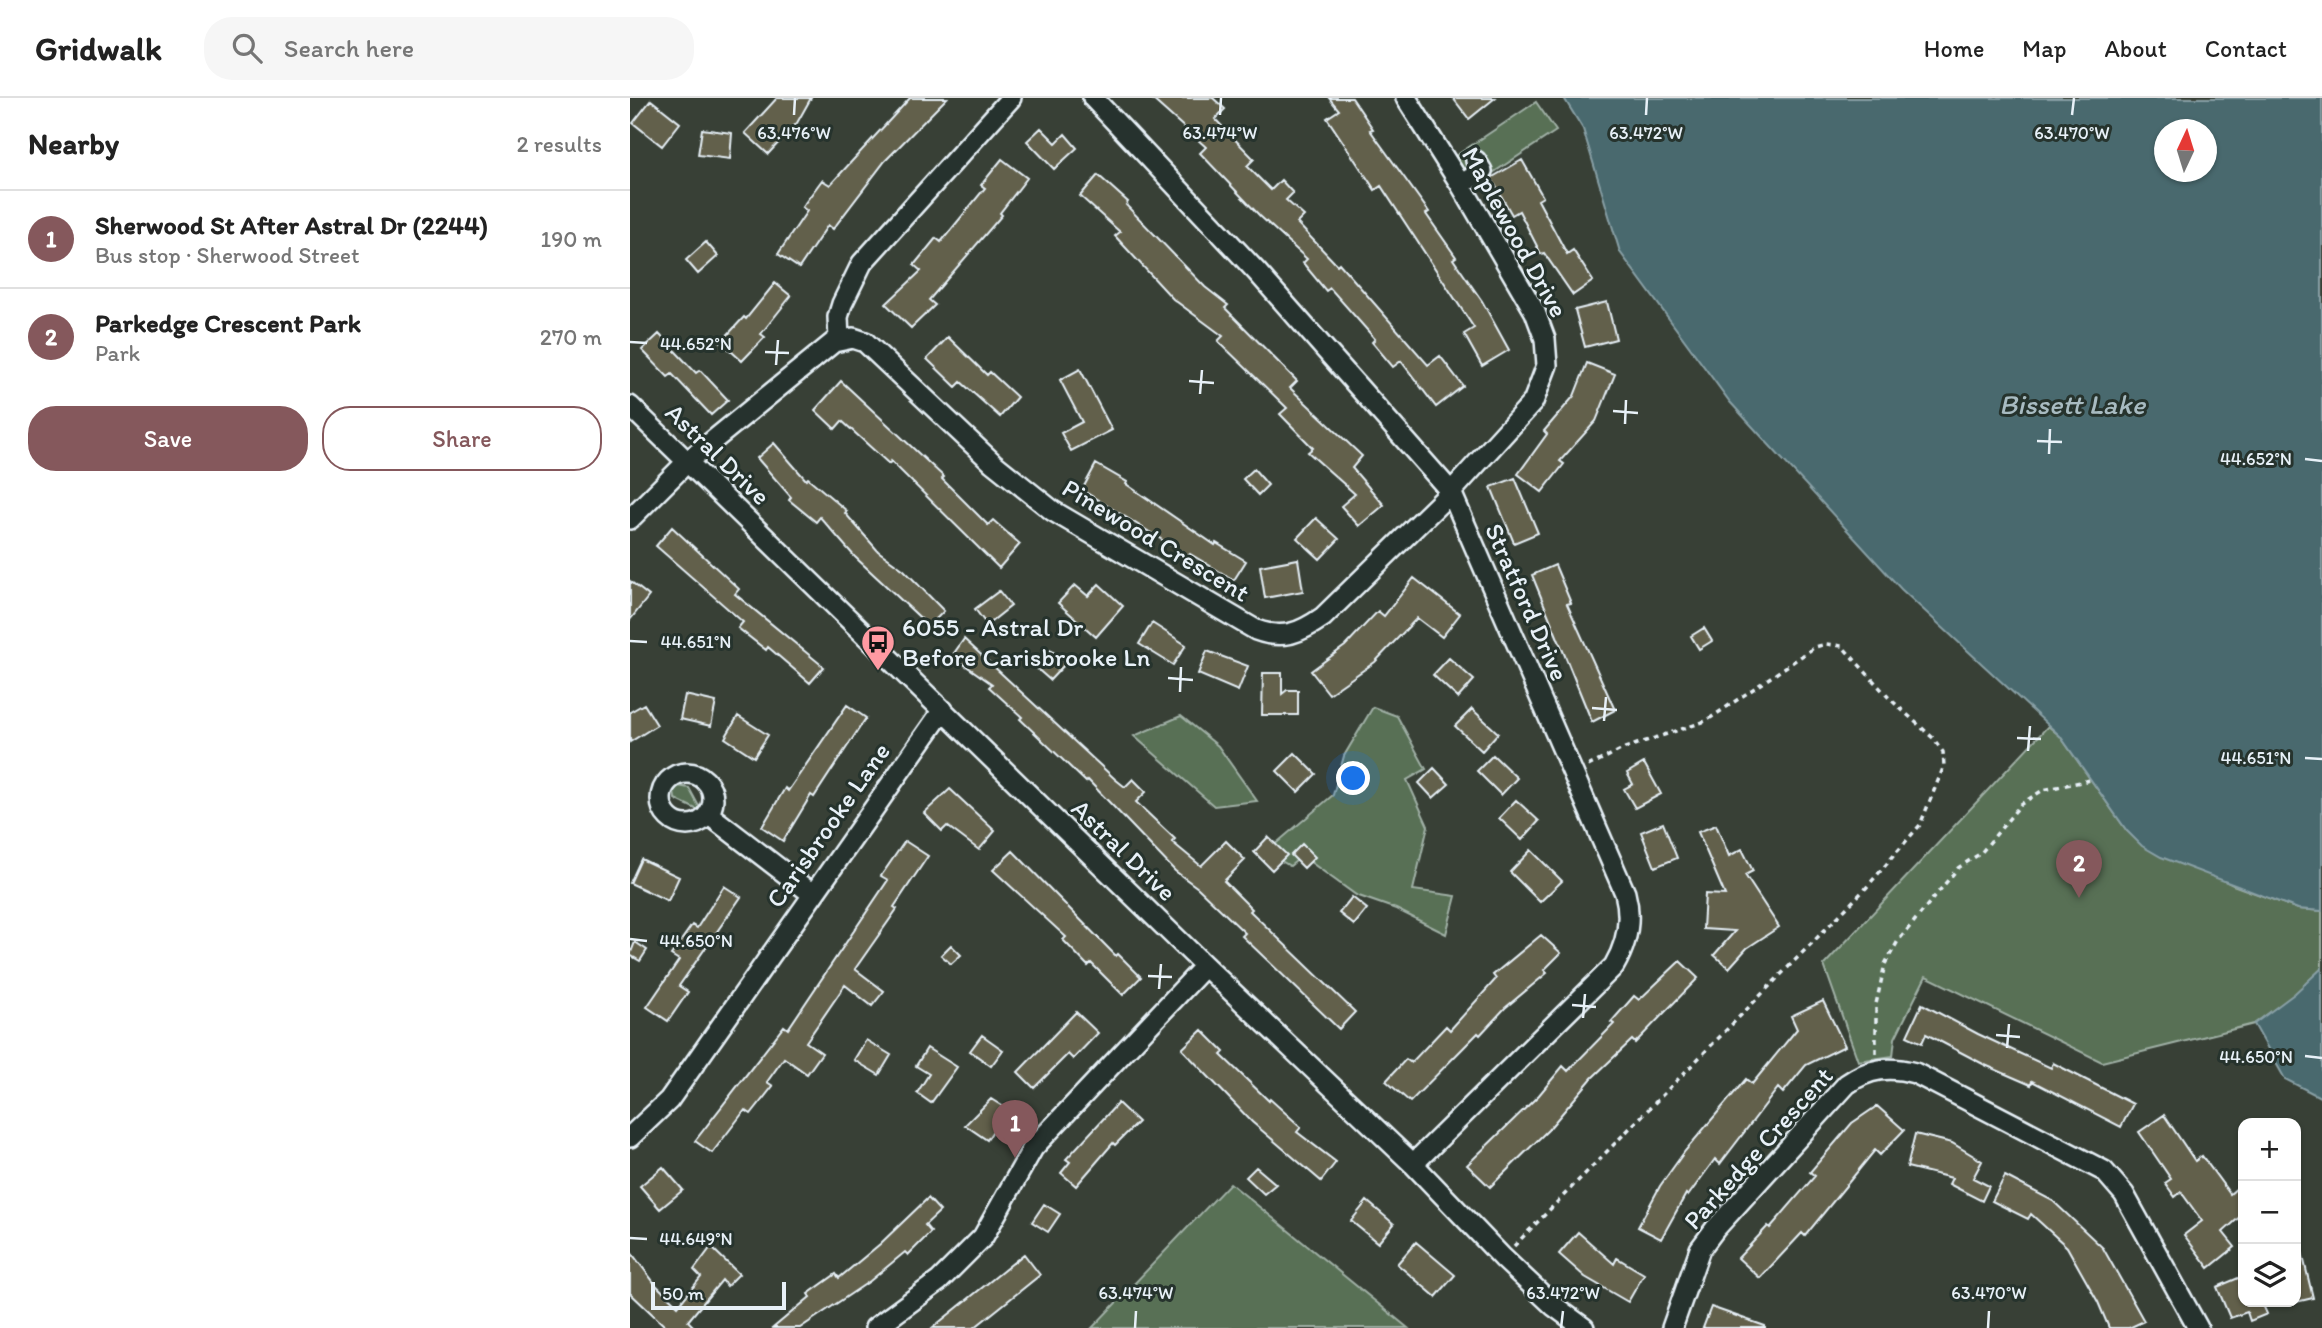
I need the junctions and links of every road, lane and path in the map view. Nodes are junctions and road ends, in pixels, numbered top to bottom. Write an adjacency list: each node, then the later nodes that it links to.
1 (1011, 98): 6 (street)
2 (1093, 98): 9 (street, Stratford Drive)
3 (1406, 98): 5 (street, Maplewood Drive)
4 (1476, 161): 5 (street)
5 (1461, 185): 9 (street, Maplewood Drive)
6 (839, 340): 8 (street); 9 (street, Pinewood Crescent)
7 (630, 407): 8 (street, Astral Drive)
8 (688, 461): 10 (street); 11 (street, Astral Drive)
9 (1451, 492): 12 (street, Stratford Drive)
10 (630, 519)
11 (943, 710): 15 (street, Carisbrooke Lane); 16 (street, Astral Drive)
12 (1574, 773): 19 (street, Stratford Drive); 20 (path)
13 (2090, 780): 17 (path)
14 (708, 814): 15 (street)
15 (811, 893): 18 (street, Carisbrooke Lane)
16 (1205, 967): 19 (street, Astral Drive); 21 (street)
17 (1877, 1069): 23 (street, Parkedge Crescent); 24 (street, Parkedge Crescent)
18 (630, 1137)
19 (1413, 1164): 20 (street, Astral Drive)
20 (1503, 1258): 22 (street, Astral Drive)
21 (875, 1328)
22 (1584, 1328)
23 (1672, 1328)
24 (2198, 1328)

